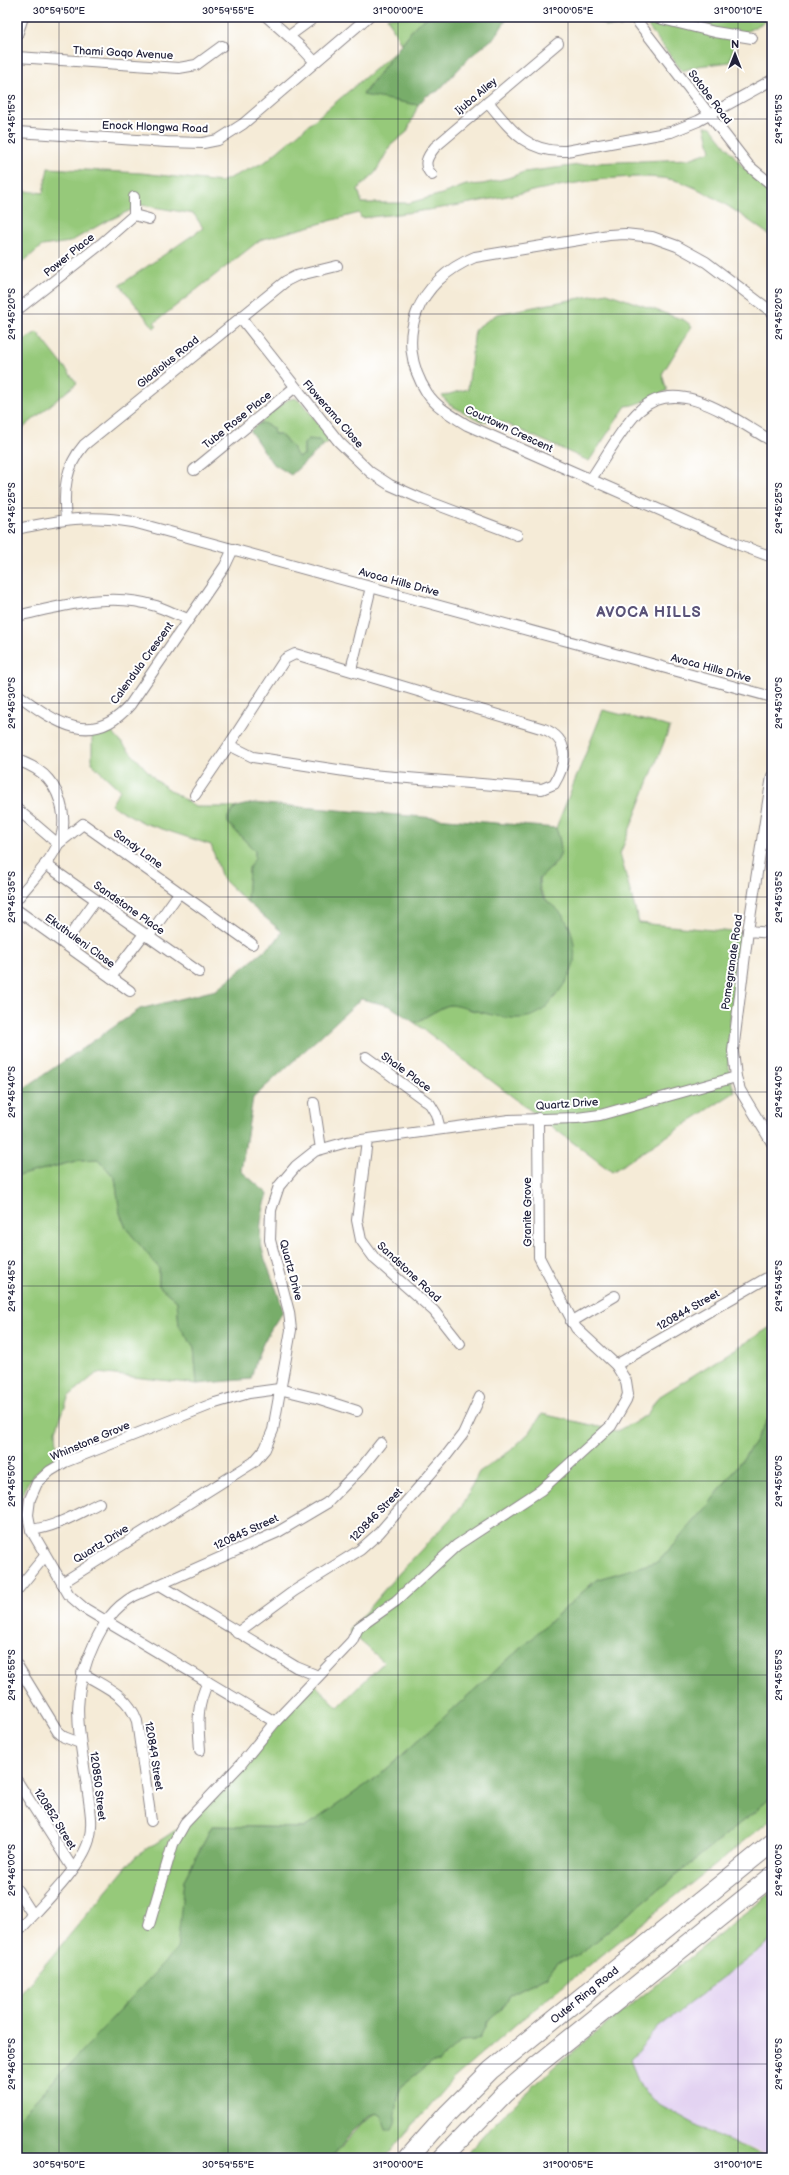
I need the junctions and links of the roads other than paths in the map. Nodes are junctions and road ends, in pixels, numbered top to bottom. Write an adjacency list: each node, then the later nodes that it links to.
1 (23, 17): 7 (street)
2 (267, 17): 8 (street)
3 (315, 17): 8 (street)
4 (368, 17): 13 (street, Enock Hlongwa Road)
5 (634, 17): 16 (street, Sotobe Road)
6 (654, 17): 9 (street)
7 (17, 35)
8 (289, 36): 13 (street)
9 (752, 38)
10 (558, 43): 15 (street, Ijuba Alley)
11 (222, 46): 12 (street, Thami Goqo Avenue)
12 (17, 57)
13 (315, 62): 17 (street, Enock Hlongwa Road)
14 (772, 80): 16 (street)
15 (488, 102): 16 (street); 18 (street, Ijuba Alley)
16 (708, 115): 19 (street, Sotobe Road)
17 (17, 132)
18 (432, 175)
19 (772, 185)
20 (134, 197): 21 (street)
21 (134, 215): 22 (street); 24 (street, Power Place)
22 (149, 219)
23 (337, 266): 26 (street, Gladiolus Road)
24 (17, 310)
25 (772, 312): 30 (street, Courtown Crescent)
26 (241, 318): 27 (street, Flowerama Close); 31 (street, Gladiolus Road)
27 (294, 388): 29 (street, Tube Rose Place); 33 (street, Flowerama Close)
28 (772, 441): 30 (street)
29 (194, 470)
30 (591, 479): 35 (street, Courtown Crescent)
31 (66, 519): 32 (street, Avoca Hills Drive); 34 (street, Avoca Hills Drive)
32 (17, 529)
33 (516, 535)
34 (232, 549): 36 (street, Avoca Hills Drive); 38 (street, Calendula Crescent)
35 (772, 556)
36 (371, 587): 39 (street); 41 (street, Avoca Hills Drive)
37 (17, 616): 38 (street)
38 (188, 620): 40 (street, Calendula Crescent)
39 (351, 670): 42 (street); 42 (street)
40 (17, 694)
41 (772, 697)
42 (230, 745): 45 (street)
43 (17, 760): 47 (street)
44 (772, 776): 55 (street, Pomegranate Road)
45 (195, 795)
46 (17, 810): 47 (street)
47 (58, 844): 48 (street); 51 (street, Sandy Lane)
48 (45, 864): 50 (street); 53 (street, Sandstone Place)
49 (17, 882): 50 (street)
50 (25, 889): 52 (street)
51 (179, 893): 57 (street); 59 (street, Sandy Lane)
52 (17, 899)
53 (96, 900): 57 (street, Sandstone Place); 58 (street)
54 (17, 910): 58 (street, Ekuthuleni Close)
55 (748, 930): 56 (street); 64 (street, Pomegranate Road)
56 (772, 933)
57 (146, 935): 60 (street, Sandstone Place); 61 (street)
58 (64, 944): 61 (street, Ekuthuleni Close)
59 (252, 944)
60 (199, 972)
61 (111, 977): 62 (street, Ekuthuleni Close)
62 (130, 991)
63 (366, 1057): 67 (street, Shale Place)
64 (736, 1077): 66 (street, Quartz Drive); 69 (street, Pomegranate Road)
65 (314, 1103): 70 (street)
66 (538, 1118): 67 (street, Quartz Drive); 73 (street, Granite Grove)
67 (440, 1129): 68 (street, Quartz Drive)
68 (367, 1140): 70 (street, Quartz Drive); 74 (street, Sandstone Road)
69 (772, 1143)
70 (321, 1149): 76 (street, Quartz Drive)
71 (772, 1275): 75 (street, 120844 Street)
72 (615, 1296): 73 (street)
73 (571, 1322): 75 (street, Granite Grove)
74 (460, 1344)
75 (616, 1365): 90 (street, Granite Grove)
76 (279, 1390): 78 (street, Whinstone Grove); 81 (street, Whinstone Grove); 83 (street, Quartz Drive)
77 (480, 1397): 87 (street, 120846 Street)
78 (357, 1411)
79 (381, 1443): 84 (street, 120845 Street)
80 (99, 1502): 81 (street)
81 (30, 1530): 82 (street, Whinstone Grove)
82 (45, 1556): 83 (street, Whinstone Grove); 85 (street)
83 (62, 1583): 86 (street, Whinstone Grove)
84 (160, 1585): 86 (street, 120845 Street); 87 (street)
85 (18, 1589)
86 (105, 1621): 89 (street, 120850 Street); 91 (street, Whinstone Grove)
87 (237, 1633): 90 (street)
88 (17, 1665): 93 (street)
89 (82, 1673): 93 (street, 120850 Street); 96 (street, 120849 Street)
90 (318, 1676): 92 (street)
91 (208, 1682): 92 (street, Whinstone Grove); 94 (street)
92 (275, 1722): 102 (street)
93 (80, 1743): 98 (street, 120850 Street)
94 (200, 1750)
95 (17, 1781): 98 (street, 120852 Street)
96 (151, 1821)
97 (772, 1843): 105 (highway, Outer Ring Road)
98 (73, 1869): 101 (street, 120850 Street)
99 (772, 1876): 104 (highway)
100 (17, 1890): 101 (street)
101 (33, 1915): 103 (street, 120850 Street)
102 (149, 1925)
103 (17, 1934)
104 (464, 2134): 106 (highway); 107 (highway)
105 (408, 2158)
106 (442, 2158)
107 (448, 2158)

